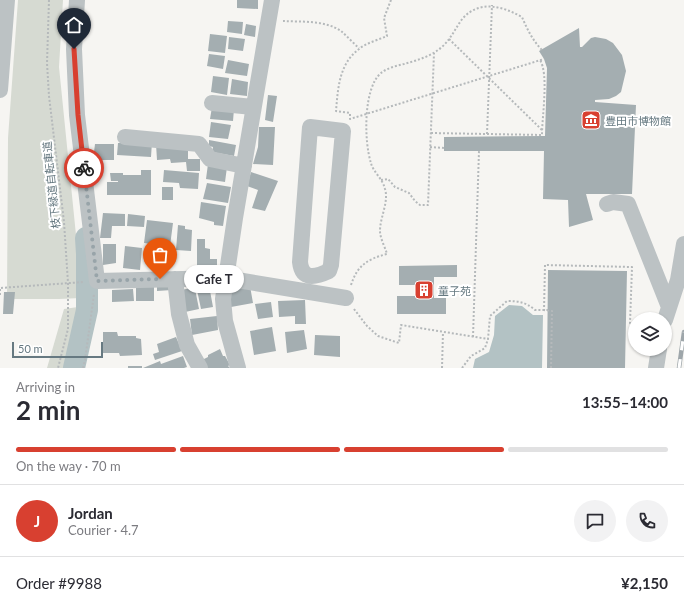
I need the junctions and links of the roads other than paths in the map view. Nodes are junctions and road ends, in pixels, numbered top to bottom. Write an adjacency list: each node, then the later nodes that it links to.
1 (7, 0): 4 (street)
2 (77, 0): 13 (street)
3 (272, 0): 6 (street)
4 (0, 90)
5 (212, 103): 6 (street)
6 (253, 107): 9 (street)
7 (343, 131): 7 (street)
8 (125, 137): 9 (street)
9 (244, 166): 12 (street)
10 (607, 204): 15 (street)
11 (684, 244): 16 (street)
12 (225, 278): 13 (street); 14 (street); 19 (street)
13 (176, 279): 18 (street)
14 (346, 298)
15 (666, 312)
16 (668, 312)
17 (657, 356): 20 (street)
18 (200, 368)
19 (238, 368)
20 (656, 368)

